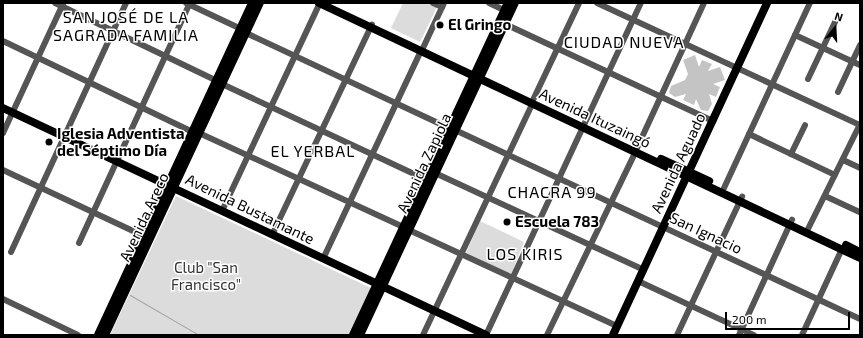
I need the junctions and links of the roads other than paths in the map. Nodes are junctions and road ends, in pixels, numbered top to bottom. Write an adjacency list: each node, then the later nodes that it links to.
1 (55, 3): 17 (street)
2 (126, 3): 25 (street)
3 (188, 3): 24 (street, San Ignacio); 33 (street)
4 (252, 3): 24 (main road, Avenida Areco)
5 (260, 3): 24 (main road, Avenida Areco)
6 (320, 3): 23 (main road, Avenida Ituzaingó); 34 (street)
7 (326, 3): 23 (main road, Avenida Ituzaingó)
8 (432, 3): 18 (street)
9 (488, 3): 19 (street)
10 (515, 3): 22 (main road, Avenida Zapiola)
11 (578, 3): 30 (street)
12 (597, 3): 21 (street)
13 (641, 3): 21 (street)
14 (704, 3): 28 (street)
15 (767, 3): 38 (main road, Avenida Aguado)
16 (810, 3): 26 (street)
17 (62, 4): 25 (street); 35 (street)
18 (443, 5): 32 (street)
19 (506, 7): 40 (main road, Avenida Zapiola)
20 (837, 18): 31 (street)
21 (633, 20): 28 (street); 39 (street)
22 (505, 24): 30 (street); 40 (main road, Avenida Zapiola)
23 (371, 26): 32 (main road, Avenida Ituzaingó); 42 (street)
24 (243, 31): 34 (street, San Ignacio); 43 (main road, Avenida Areco)
25 (113, 32): 33 (street); 44 (street)
26 (795, 35): 31 (street); 45 (street)
27 (3, 41): 35 (street)
28 (685, 45): 38 (street); 47 (street)
29 (860, 45): 36 (street)
30 (557, 48): 39 (street); 48 (street)
31 (823, 48): 36 (street); 41 (street)
32 (422, 50): 40 (main road, Avenida Ituzaingó); 49 (street)
33 (165, 56): 43 (street); 52 (street)
34 (296, 56): 42 (street, San Ignacio); 50 (street)
35 (38, 58): 44 (street); 53 (street)
36 (852, 61): 37 (street); 46 (street)
37 (860, 65)
38 (738, 68): 45 (street); 54 (main road, Avenida Aguado)
39 (608, 72): 47 (street); 57 (street)
40 (477, 75): 48 (main road, Avenida Ituzaingó); 58 (main road, Avenida Zapiola)
41 (808, 79)
42 (346, 80): 49 (street, San Ignacio); 59 (street)
43 (219, 82): 50 (street); 61 (main road, Avenida Areco)
44 (90, 83): 52 (street); 63 (street)
45 (773, 84): 56 (street); 62 (street)
46 (838, 92)
47 (660, 97): 54 (street); 64 (street)
48 (533, 102): 57 (main road, Avenida Ituzaingó); 67 (street)
49 (399, 104): 58 (street, San Ignacio); 66 (street)
50 (271, 107): 59 (street); 68 (street)
51 (3, 108): 53 (main road, Avenida Bustamante)
52 (141, 108): 61 (street); 70 (street)
53 (12, 112): 60 (street); 63 (main road, Avenida Bustamante)
54 (713, 121): 74 (main road, Avenida Aguado)
55 (805, 125): 65 (street)
56 (860, 125): 69 (street)
57 (583, 126): 64 (main road, Avenida Ituzaingó); 78 (street)
58 (452, 129): 67 (street, San Ignacio); 73 (main road, Avenida Zapiola); 77 (main road, Avenida Zapiola)
59 (321, 130): 66 (street); 76 (street)
60 (3, 133)
61 (196, 133): 68 (street); 79 (main road, Avenida Areco)
62 (750, 134): 65 (street); 81 (street)
63 (64, 137): 70 (main road, Avenida Bustamante); 80 (street)
64 (636, 150): 74 (main road, Avenida Ituzaingó); 85 (street)
65 (791, 154): 75 (street)
66 (374, 155): 77 (street); 86 (street)
67 (508, 155): 78 (street, San Ignacio); 83 (street)
68 (248, 156): 76 (street); 87 (street)
69 (842, 160): 71 (street); 75 (street)
70 (117, 161): 79 (main road, Avenida Bustamante); 88 (street)
71 (860, 168)
72 (3, 170): 80 (street)
73 (435, 172): 83 (street); 92 (main road, Avenida Zapiola)
74 (688, 174): 81 (main road, Avenida Ituzaingó); 84 (main road, Avenida Ituzaingó); 93 (main road, Avenida Aguado)
75 (835, 175): 82 (street)
76 (298, 179): 86 (street); 95 (street)
77 (425, 179): 92 (main road, Avenida Zapiola)
78 (559, 179): 85 (street, San Ignacio); 90 (street)
79 (171, 186): 87 (main road, Avenida Bustamante); 96 (main road, Avenida Areco); 121 (main road, Avenida Areco)
80 (41, 188): 88 (street); 100 (street)
81 (724, 188): 84 (main road, Avenida Ituzaingó)
82 (825, 196): 89 (street); 94 (street)
83 (488, 197): 90 (street); 103 (street)
84 (741, 199): 91 (main road, Avenida Ituzaingó); 101 (street)
85 (609, 202): 93 (street, San Ignacio); 98 (street)
86 (351, 203): 92 (street); 105 (street)
87 (222, 211): 95 (main road, Avenida Bustamante)
88 (94, 212): 96 (street); 97 (street)
89 (860, 212)
90 (539, 221): 98 (street); 108 (street)
91 (791, 223): 94 (main road, Avenida Ituzaingó); 107 (street)
92 (406, 228): 103 (street); 110 (main road, Avenida Zapiola)
93 (663, 228): 101 (street, San Ignacio); 106 (main road, Avenida Aguado)
94 (808, 230): 99 (main road, Avenida Ituzaingó); 102 (main road, Avenida Ituzaingó)
95 (272, 235): 105 (main road, Avenida Bustamante)
96 (144, 236): 120 (main road, Avenida Areco)
97 (79, 242)
98 (589, 245): 106 (street); 113 (street)
99 (842, 249): 104 (main road, Avenida Ituzaingó); 112 (street)
100 (11, 252)
101 (716, 252): 107 (street, San Ignacio); 114 (street)
102 (860, 252)
103 (461, 254): 108 (street); 115 (street)
104 (860, 258)
105 (323, 259): 110 (main road, Avenida Bustamante)
106 (644, 270): 109 (main road, Avenida Aguado)
107 (766, 276): 112 (street, San Ignacio); 118 (street)
108 (512, 278): 113 (street); 125 (street)
109 (638, 281): 114 (street); 117 (main road, Avenida Aguado)
110 (380, 285): 115 (main road, Avenida Bustamante); 122 (main road, Avenida Zapiola); 123 (main road, Avenida Zapiola)
111 (3, 300): 119 (street)
112 (818, 300): 116 (street, San Ignacio); 129 (street)
113 (563, 301): 117 (street); 126 (street)
114 (691, 306): 118 (street); 127 (street)
115 (434, 311): 124 (street); 125 (main road, Avenida Bustamante)
116 (860, 319)
117 (616, 332)
118 (740, 332): 128 (street)
119 (78, 335)
120 (98, 335)
121 (105, 335)
122 (353, 335)
123 (360, 335)
124 (423, 335)
125 (486, 335)
126 (547, 335)
127 (677, 335)
128 (754, 335)
129 (802, 335)

